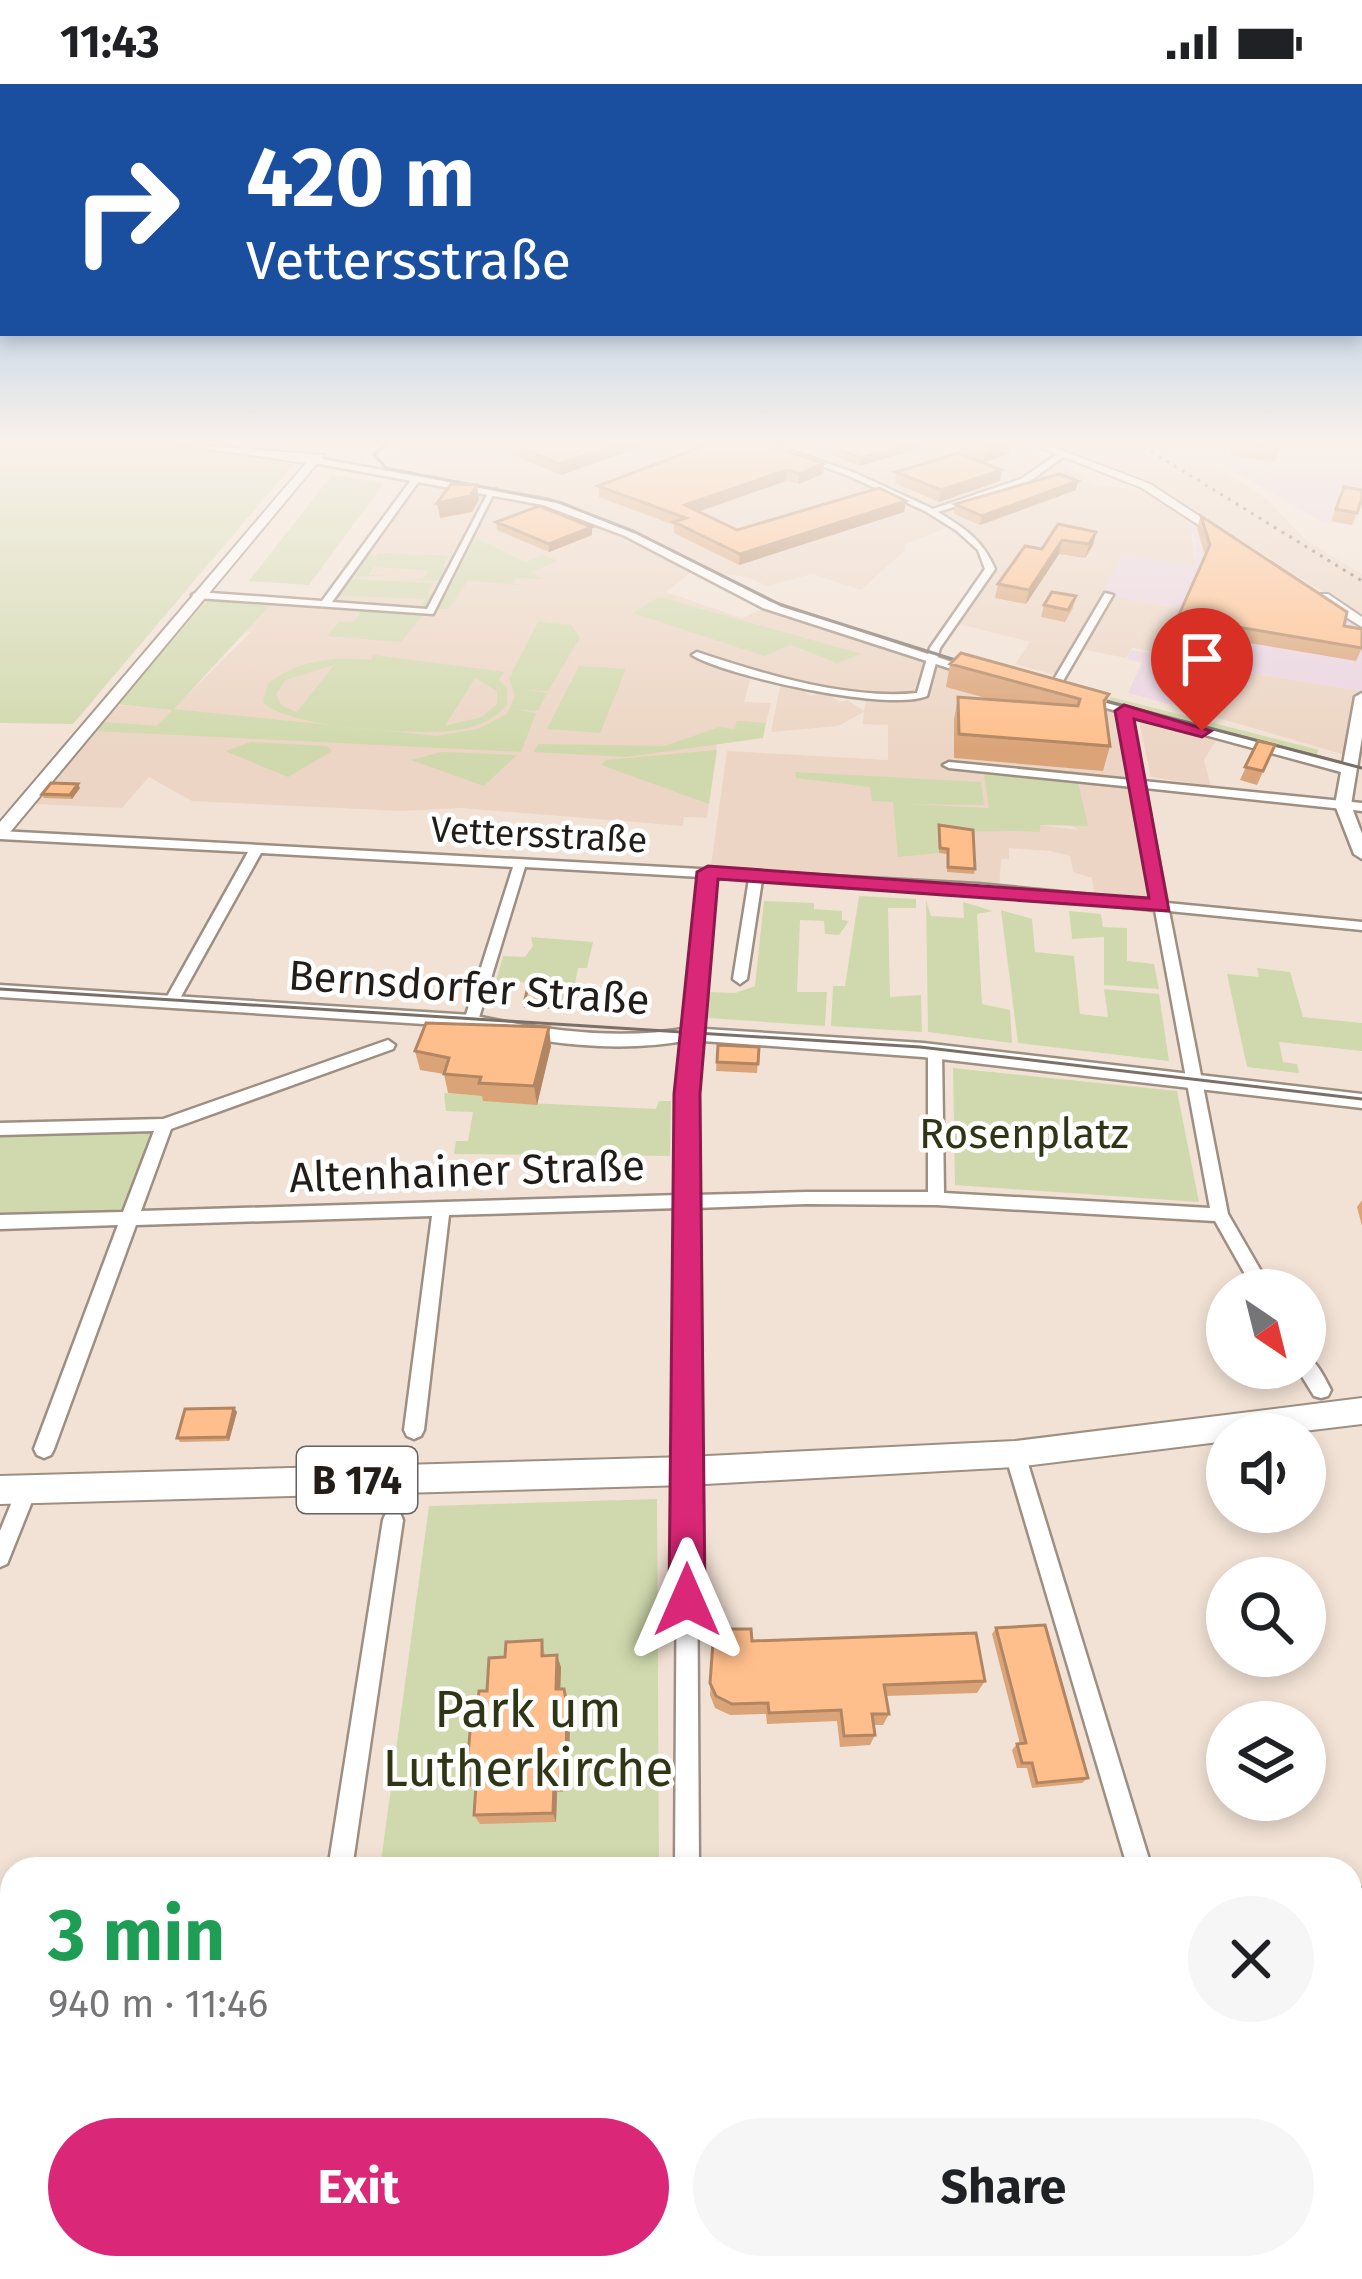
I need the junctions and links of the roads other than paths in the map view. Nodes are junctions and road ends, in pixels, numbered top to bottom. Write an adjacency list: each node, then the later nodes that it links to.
1 (241, 544): 8 (main road)
2 (369, 544): 10 (street)
3 (466, 544): 10 (street)
4 (644, 544): 12 (street)
5 (676, 544): 12 (street)
6 (971, 544): 12 (street)
7 (1303, 584): 11 (main road)
8 (197, 595): 10 (street); 23 (main road)
9 (1108, 595): 15 (street)
10 (326, 603)
11 (1362, 623)
12 (933, 654): 13 (street); 14 (street)
13 (697, 655)
14 (1001, 672)
15 (1058, 681): 17 (street); 18 (street)
16 (1362, 697): 18 (street)
17 (1124, 711): 18 (street); 20 (street)
18 (1355, 764): 21 (street)
19 (949, 765): 20 (street)
20 (1136, 784): 21 (street); 29 (street)
21 (1343, 806): 22 (street); 25 (street)
22 (1362, 808)
23 (0, 834): 24 (street, Vettersstraße)
24 (257, 848): 26 (street, Vettersstraße); 33 (street)
25 (1362, 854)
26 (520, 863): 27 (street, Vettersstraße); 34 (street)
27 (708, 872): 28 (street, Vettersstraße); 35 (street)
28 (756, 875): 29 (street, Vettersstraße); 31 (street)
29 (1161, 906): 30 (street, Vettersstraße); 38 (street)
30 (1362, 926)
31 (740, 979)
32 (0, 991): 33 (street, Bernsdorfer Straße)
33 (171, 1002): 34 (street, Bernsdorfer Straße)
34 (471, 1021): 35 (street, Bernsdorfer Straße)
35 (689, 1034): 37 (street, Bernsdorfer Straße); 43 (street)
36 (388, 1045): 40 (street)
37 (934, 1051): 38 (street, Bernsdorfer Straße); 42 (street)
38 (1195, 1079): 39 (street, Bernsdorfer Straße); 45 (street)
39 (1362, 1101)
40 (164, 1125): 41 (street); 46 (street)
41 (0, 1129)
42 (936, 1199): 43 (street, Altenhainer Straße); 45 (street)
43 (687, 1200): 44 (street, Altenhainer Straße); 53 (street)
44 (442, 1207): 46 (street, Altenhainer Straße); 50 (street)
45 (1220, 1215): 48 (street)
46 (128, 1216): 47 (street, Altenhainer Straße); 51 (street)
47 (0, 1222)
48 (1251, 1269)
49 (1362, 1411): 52 (main road, B 174)
50 (414, 1430)
51 (44, 1449)
52 (1015, 1454): 53 (main road, B 174); 59 (street)
53 (687, 1471): 54 (main road, B 174); 58 (street)
54 (14, 1490): 56 (street)
55 (393, 1520): 57 (street)
56 (0, 1557)
57 (342, 1857)
58 (687, 1857)
59 (1136, 1857)

